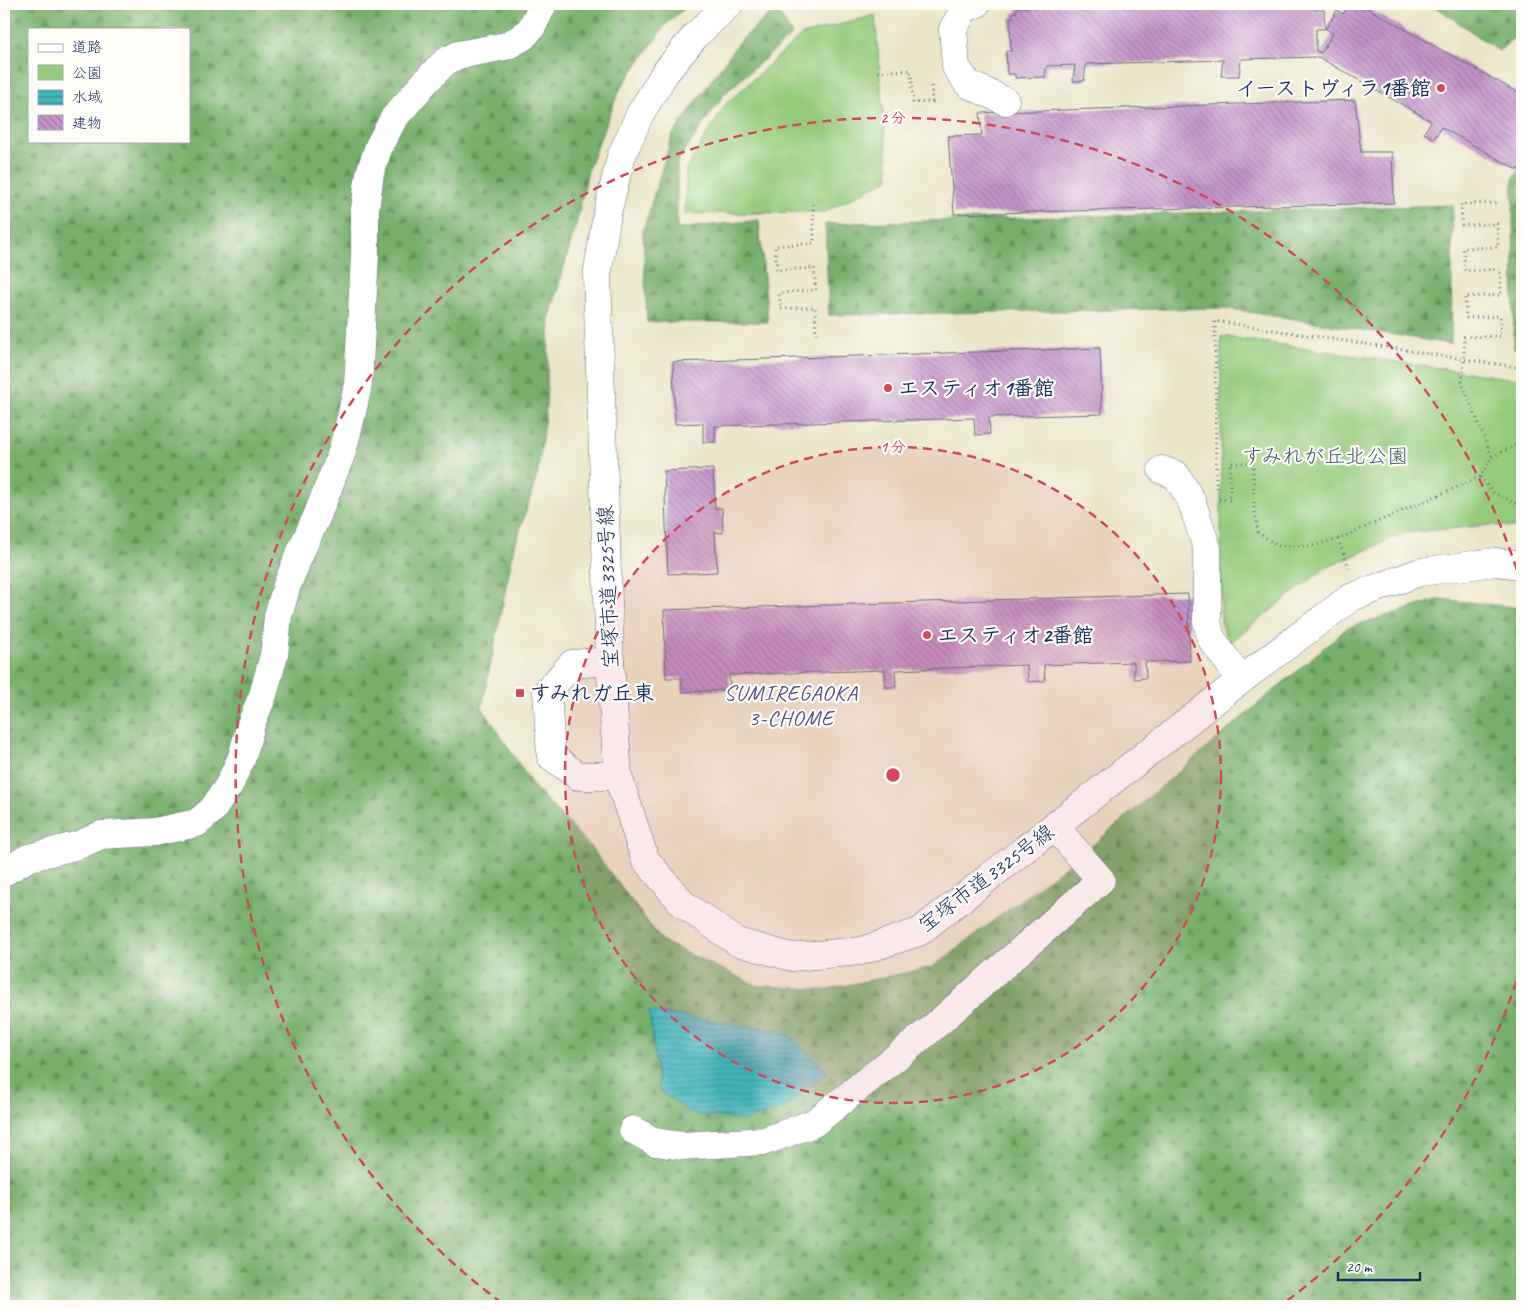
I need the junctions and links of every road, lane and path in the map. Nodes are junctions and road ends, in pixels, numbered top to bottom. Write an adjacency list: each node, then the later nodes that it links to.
1 (543, 4): 26 (street)
2 (729, 4): 22 (street, 宝塚市道3325号線)
3 (976, 4): 6 (street)
4 (878, 72): 5 (path)
5 (931, 78)
6 (1005, 101)
7 (1496, 203): 10 (path)
8 (813, 204): 9 (path)
9 (816, 334)
10 (1464, 360): 11 (path); 13 (path); 16 (path)
11 (1522, 368)
12 (1522, 442): 13 (path)
13 (1492, 457): 15 (path)
14 (1162, 470): 23 (street)
15 (1480, 477): 18 (path); 19 (path)
16 (1216, 488)
17 (1216, 498): 19 (path)
18 (1522, 504)
19 (1338, 539): 21 (path)
20 (1522, 565): 23 (street, 宝塚市道3325号線)
21 (1349, 568)
22 (610, 661): 24 (street, 宝塚市道3325号線); 24 (street)
23 (1241, 680): 25 (street, 宝塚市道3325号線)
24 (618, 776): 25 (street, 宝塚市道3325号線)
25 (1054, 826): 27 (street)
26 (4, 872)
27 (633, 1130)

